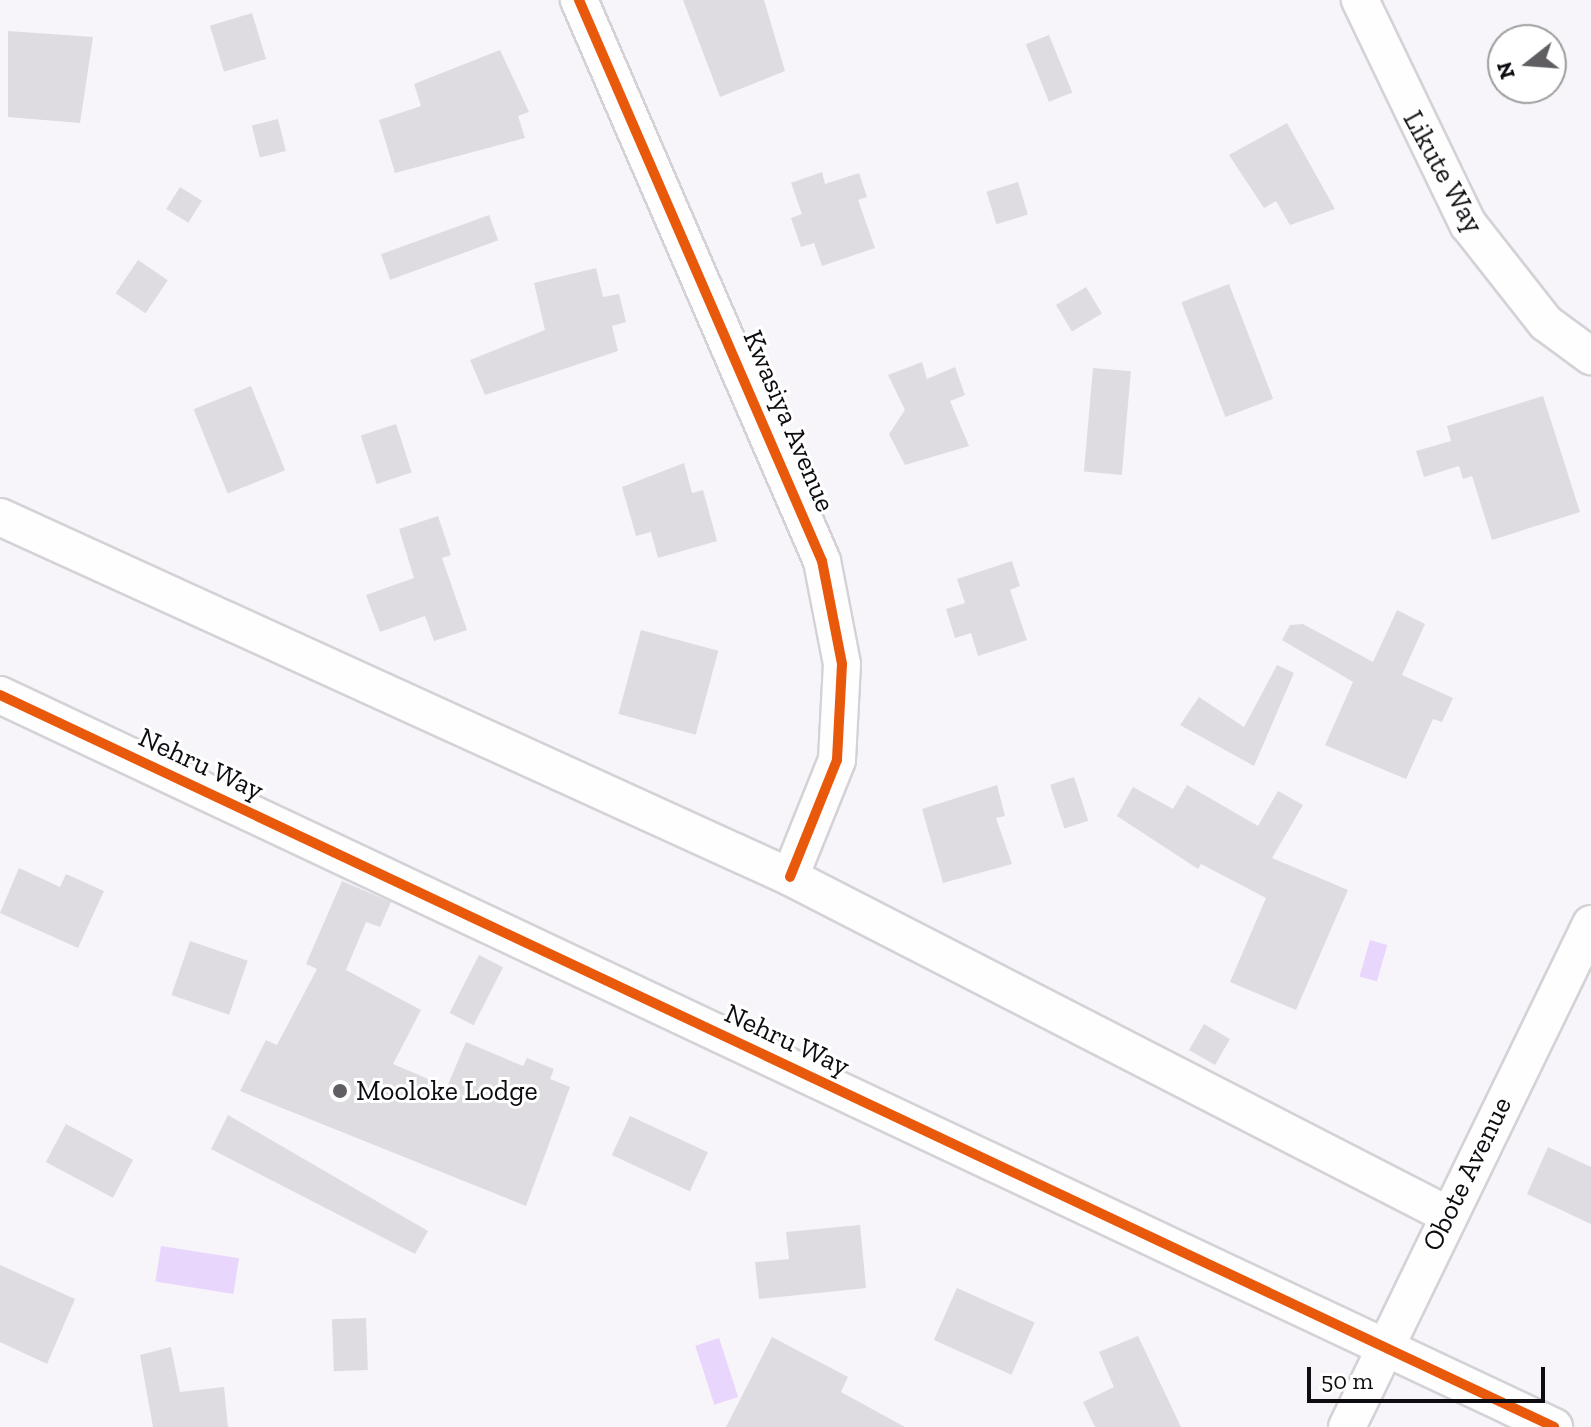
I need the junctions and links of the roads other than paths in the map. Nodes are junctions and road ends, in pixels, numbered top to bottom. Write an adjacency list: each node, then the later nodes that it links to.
1 (579, 0): 6 (street, Kwasiya Avenue)
2 (1360, 0): 3 (street, Likute Way)
3 (1591, 356)
4 (0, 517): 6 (street)
5 (0, 695): 9 (street, Nehru Way)
6 (790, 877): 8 (street)
7 (1591, 924): 8 (street, Obote Avenue)
8 (1446, 1214): 9 (street, Obote Avenue)
9 (1388, 1346): 10 (street, Obote Avenue); 11 (street, Nehru Way)
10 (1347, 1427)
11 (1554, 1427)

